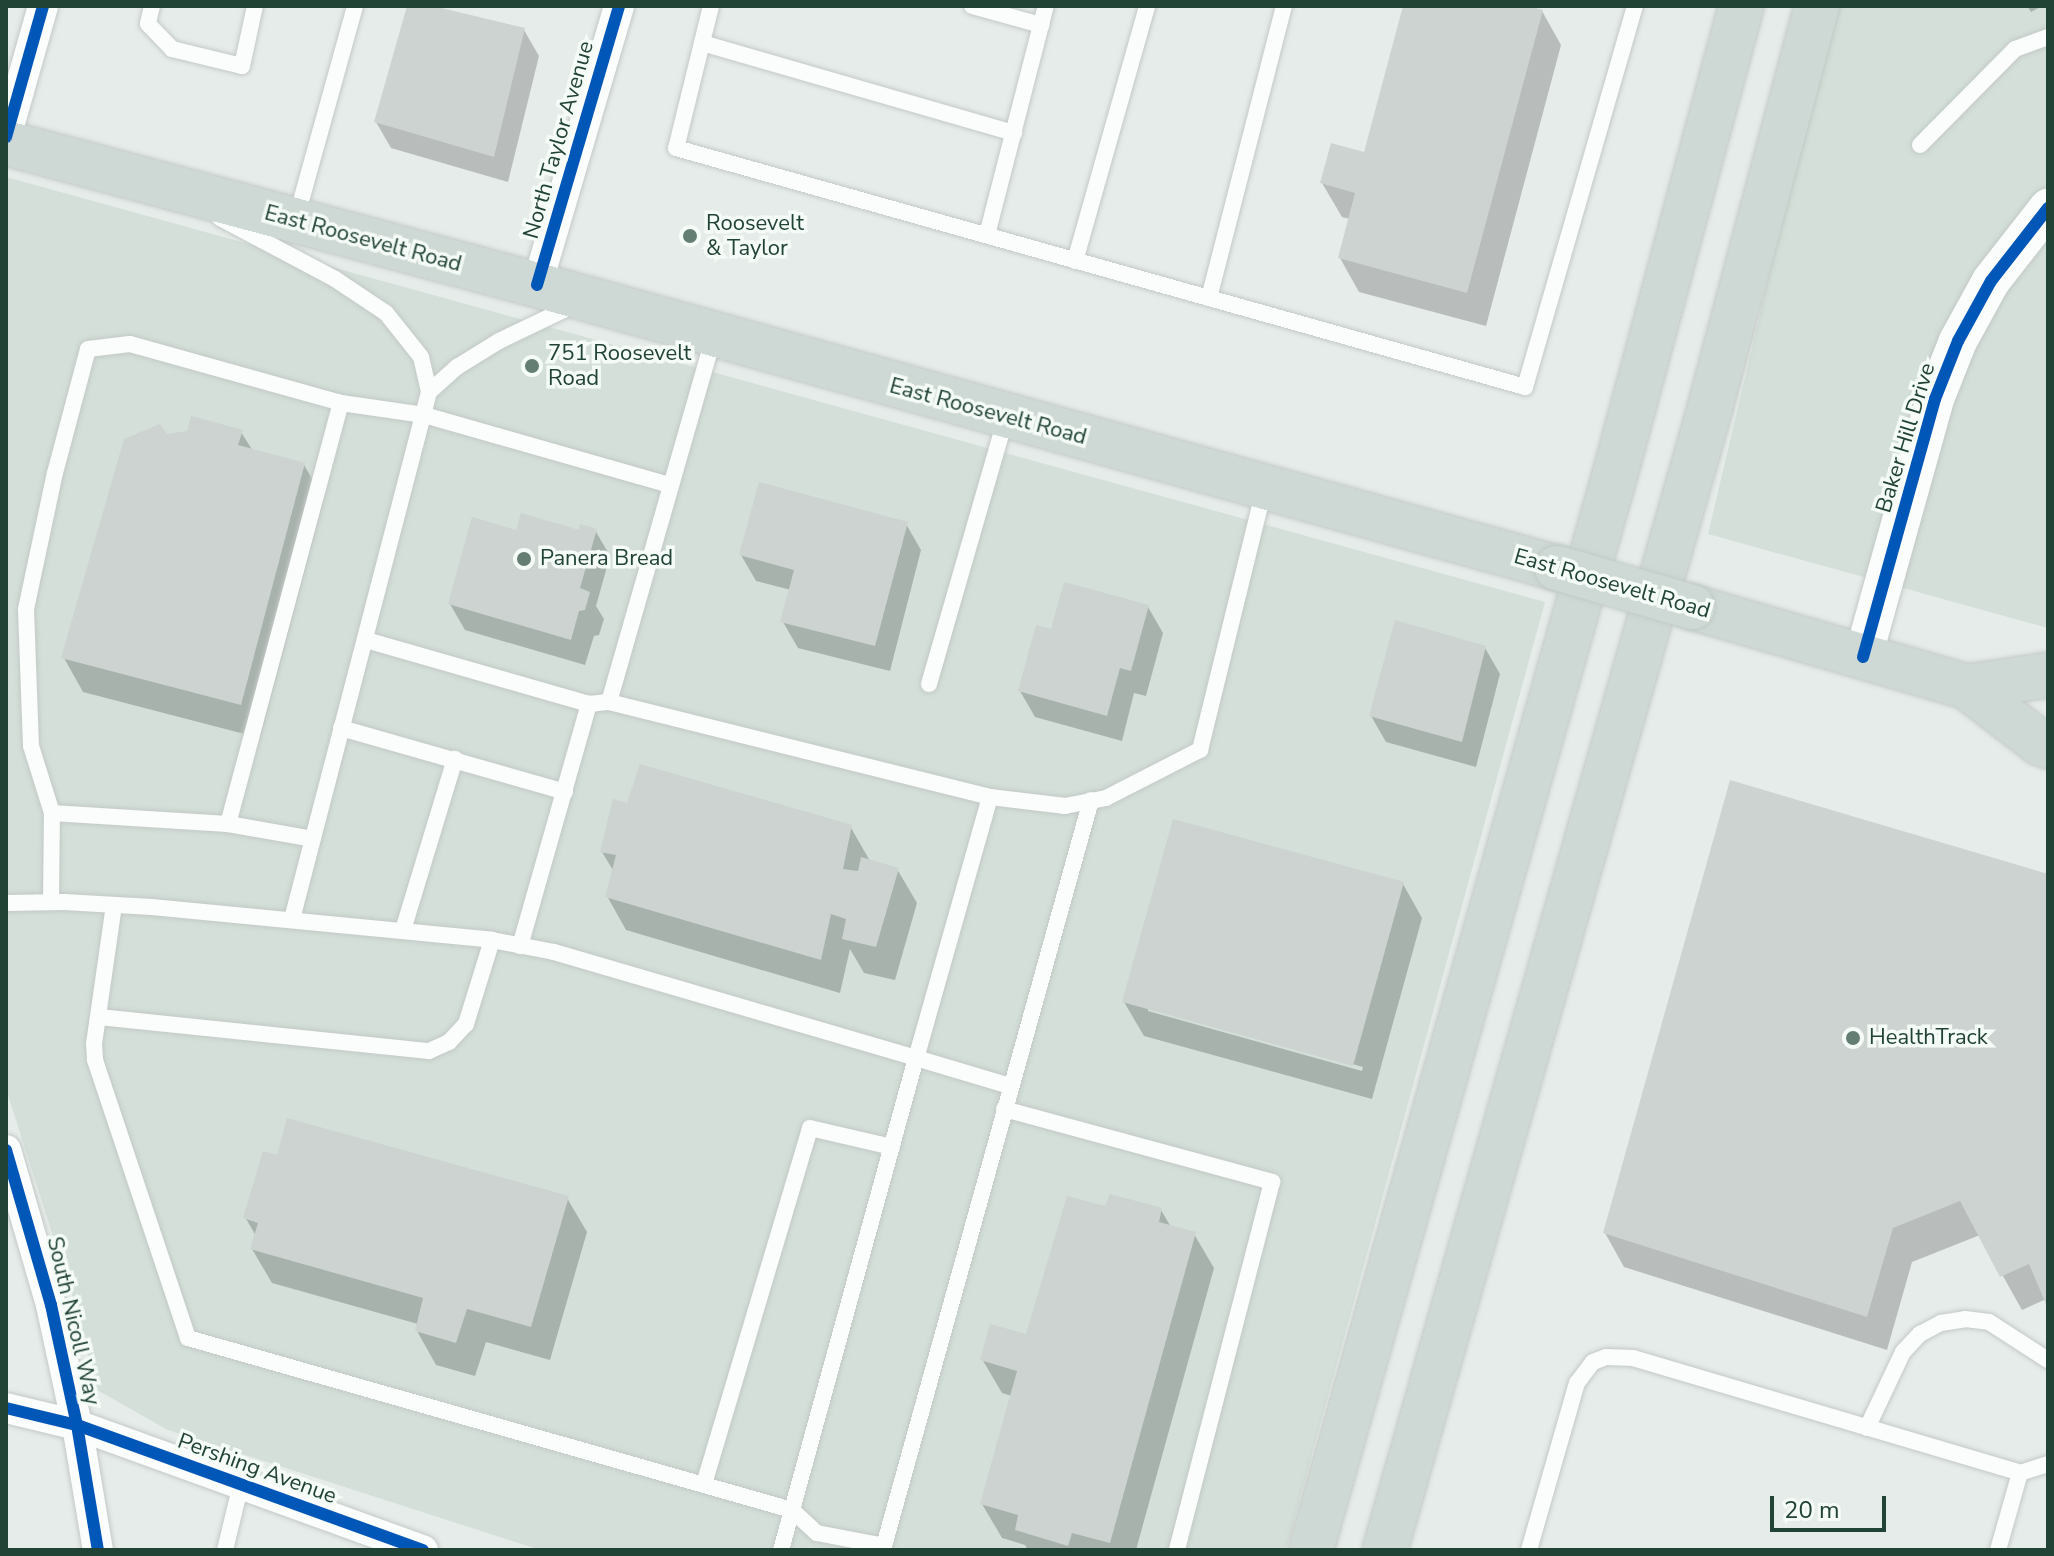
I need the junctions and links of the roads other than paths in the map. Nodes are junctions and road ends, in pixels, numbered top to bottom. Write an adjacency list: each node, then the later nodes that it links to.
1 (43, 6): 18 (street)
2 (152, 6): 3 (lane)
3 (255, 6)
4 (355, 6): 23 (lane)
5 (619, 6): 26 (street, North Taylor Avenue)
6 (711, 6): 16 (lane)
7 (972, 6): 14 (lane)
8 (1046, 6): 14 (lane)
9 (1147, 6): 25 (lane)
10 (1284, 6): 27 (lane)
11 (1635, 6): 27 (lane)
12 (1741, 6): 80 (main road)
13 (1817, 6): 81 (main road)
14 (1041, 25): 17 (lane)
15 (2048, 37): 20 (lane)
16 (702, 43): 17 (lane); 24 (lane)
17 (1014, 133): 24 (lane)
18 (6, 137)
19 (6, 143): 21 (main road, East Roosevelt Road)
20 (1920, 145)
21 (151, 182): 23 (main road, East Roosevelt Road); 30 (lane)
22 (2048, 208): 37 (street, Baker Hill Drive)
23 (296, 221): 26 (main road, East Roosevelt Road)
24 (987, 235): 25 (lane)
25 (1075, 261): 27 (lane)
26 (537, 285): 28 (main road, East Roosevelt Road)
27 (1209, 298)
28 (586, 299): 29 (main road, East Roosevelt Road); 30 (lane)
29 (714, 337): 33 (main road, East Roosevelt Road); 34 (lane)
30 (429, 392): 32 (lane)
31 (341, 403): 32 (lane); 49 (lane); 50 (lane)
32 (424, 415): 34 (lane); 36 (lane)
33 (1006, 417): 35 (main road, East Roosevelt Road); 39 (lane)
34 (670, 485): 41 (lane)
35 (1264, 487): 37 (main road, East Roosevelt Road, bridge); 48 (lane)
36 (366, 640): 42 (lane); 43 (lane)
37 (1863, 657): 40 (main road, East Roosevelt Road)
38 (2048, 675): 40 (main road, East Roosevelt Road)
39 (929, 684)
40 (1967, 687): 44 (main road, East Roosevelt Road)
41 (609, 702): 42 (lane); 47 (lane)
42 (589, 704): 46 (lane)
43 (341, 728): 45 (lane); 51 (lane)
44 (2048, 746)
45 (455, 759): 46 (lane); 56 (lane)
46 (565, 792): 58 (lane)
47 (990, 797): 48 (lane); 60 (lane)
48 (1091, 800): 61 (lane)
49 (52, 813): 50 (lane); 52 (lane)
50 (228, 824): 51 (lane)
51 (313, 839): 55 (lane)
52 (51, 902): 53 (lane); 54 (lane)
53 (6, 903)
54 (114, 905): 55 (lane); 59 (lane)
55 (292, 919): 56 (lane)
56 (403, 930): 57 (lane)
57 (492, 940): 58 (lane); 59 (lane)
58 (520, 946): 60 (lane)
59 (99, 1017): 72 (lane)
60 (916, 1058): 61 (lane); 63 (lane)
61 (1010, 1086): 62 (lane)
62 (1004, 1109): 74 (lane); 79 (lane)
63 (892, 1147): 72 (lane); 73 (lane)
64 (6, 1150): 67 (street, South Nicoll Way)
65 (2048, 1360): 68 (lane)
66 (6, 1408): 67 (street, Pershing Avenue)
67 (77, 1425): 71 (street, Pershing Avenue); 75 (street, South Nicoll Way)
68 (1867, 1428): 70 (lane); 82 (lane)
69 (2048, 1464): 70 (lane)
70 (2020, 1473): 83 (lane)
71 (241, 1484): 76 (lane); 77 (street, Pershing Avenue)
72 (704, 1484): 73 (lane)
73 (792, 1510): 74 (lane); 78 (lane)
74 (892, 1548)
75 (98, 1550)
76 (225, 1550)
77 (423, 1550)
78 (781, 1550)
79 (1177, 1550)
80 (1311, 1550)
81 (1385, 1550)
82 (1529, 1550)
83 (1998, 1550)

